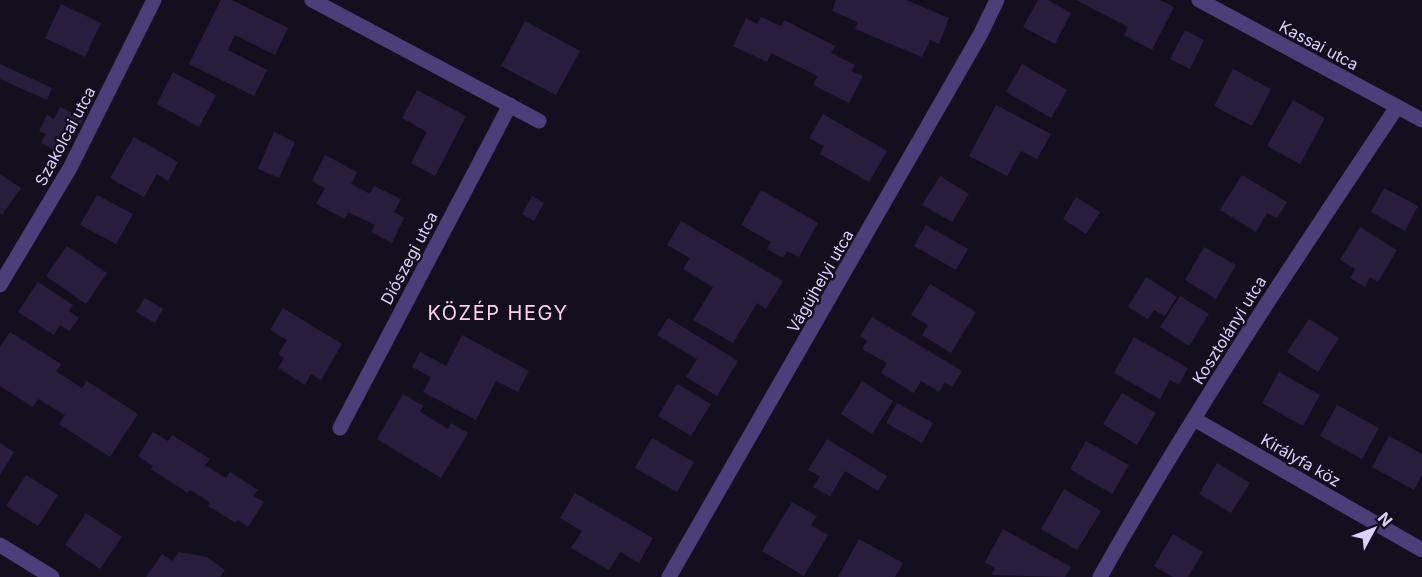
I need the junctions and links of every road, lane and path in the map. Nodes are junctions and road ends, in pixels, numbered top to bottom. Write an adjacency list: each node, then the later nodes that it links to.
1 (154, 0): 9 (street, Szakolcai utca)
2 (312, 0): 5 (street)
3 (997, 0): 15 (street, Vágújhelyi utca)
4 (1199, 0): 6 (street, Kassai utca)
5 (510, 105): 8 (street); 11 (street, Diószegi utca)
6 (1397, 107): 7 (street, Kassai utca); 10 (street, Kosztolányi utca)
7 (1422, 120)
8 (539, 121)
9 (0, 285)
10 (1194, 419): 13 (street, Királyfa köz); 16 (street, Kosztolányi utca)
11 (340, 428)
12 (0, 545): 14 (street)
13 (1422, 550)
14 (52, 577)
15 (669, 577)
16 (1100, 577)

